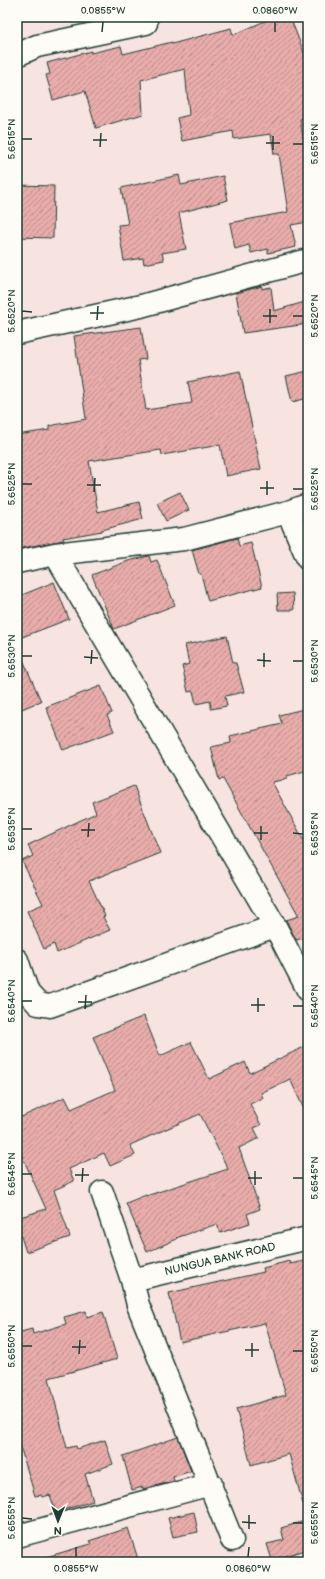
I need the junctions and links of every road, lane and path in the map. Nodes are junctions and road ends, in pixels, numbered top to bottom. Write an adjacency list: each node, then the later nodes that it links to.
1 (146, 23): 2 (street)
2 (17, 55)
3 (308, 260): 4 (street)
4 (17, 333)
5 (298, 509): 6 (street); 7 (street)
6 (55, 554): 8 (street); 9 (street)
7 (308, 559)
8 (17, 562)
9 (275, 926): 10 (street); 11 (street)
10 (17, 960)
11 (308, 990)
12 (102, 1192): 14 (street)
13 (308, 1238): 14 (street, NUNGUA BANK ROAD)
14 (132, 1280): 15 (street)
15 (211, 1484): 16 (street); 17 (street)
16 (17, 1536)
17 (232, 1540)

